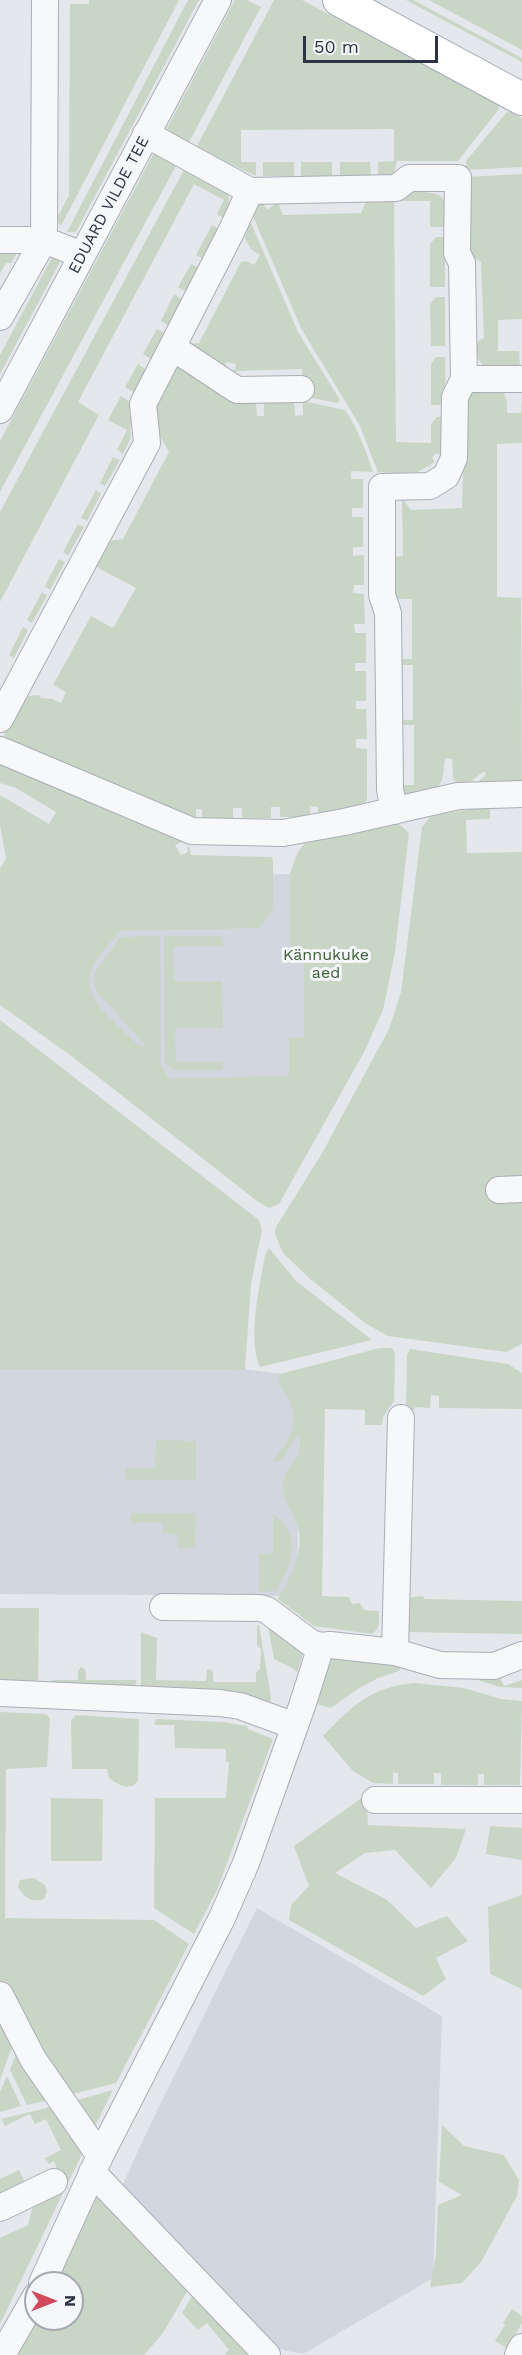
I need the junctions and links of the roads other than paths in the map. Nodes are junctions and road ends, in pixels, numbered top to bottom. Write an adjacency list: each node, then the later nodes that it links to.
1 (45, 0): 10 (street)
2 (218, 0): 7 (street, EDUARD VILDE TEE)
3 (339, 0): 6 (main road)
4 (378, 0): 5 (main road)
5 (522, 76)
6 (522, 99)
7 (146, 134): 8 (street); 11 (street, EDUARD VILDE TEE)
8 (250, 191): 13 (street); 14 (street)
9 (0, 240): 10 (street)
10 (44, 240): 11 (street); 12 (street)
11 (82, 255): 17 (street, EDUARD VILDE TEE)
12 (0, 318)
13 (172, 347): 16 (street); 18 (street)
14 (464, 379): 15 (street); 21 (street)
15 (522, 379)
16 (301, 389)
17 (0, 410)
18 (0, 719)
19 (0, 750): 21 (street)
20 (522, 794): 21 (street)
21 (394, 811)
22 (401, 1418): 25 (street)
23 (163, 1607): 24 (street)
24 (321, 1646): 25 (street); 28 (street)
25 (395, 1652): 26 (street)
26 (522, 1655)
27 (0, 1694): 28 (street)
28 (295, 1726): 32 (street)
29 (375, 1800): 30 (street)
30 (522, 1800)
31 (0, 1995): 32 (street)
32 (96, 2164): 35 (street); 39 (street)
33 (54, 2182): 34 (street)
34 (0, 2208)
35 (47, 2271)
36 (24, 2317): 38 (street)
37 (522, 2347): 40 (street)
38 (2, 2355)
39 (267, 2355)
40 (518, 2355)

